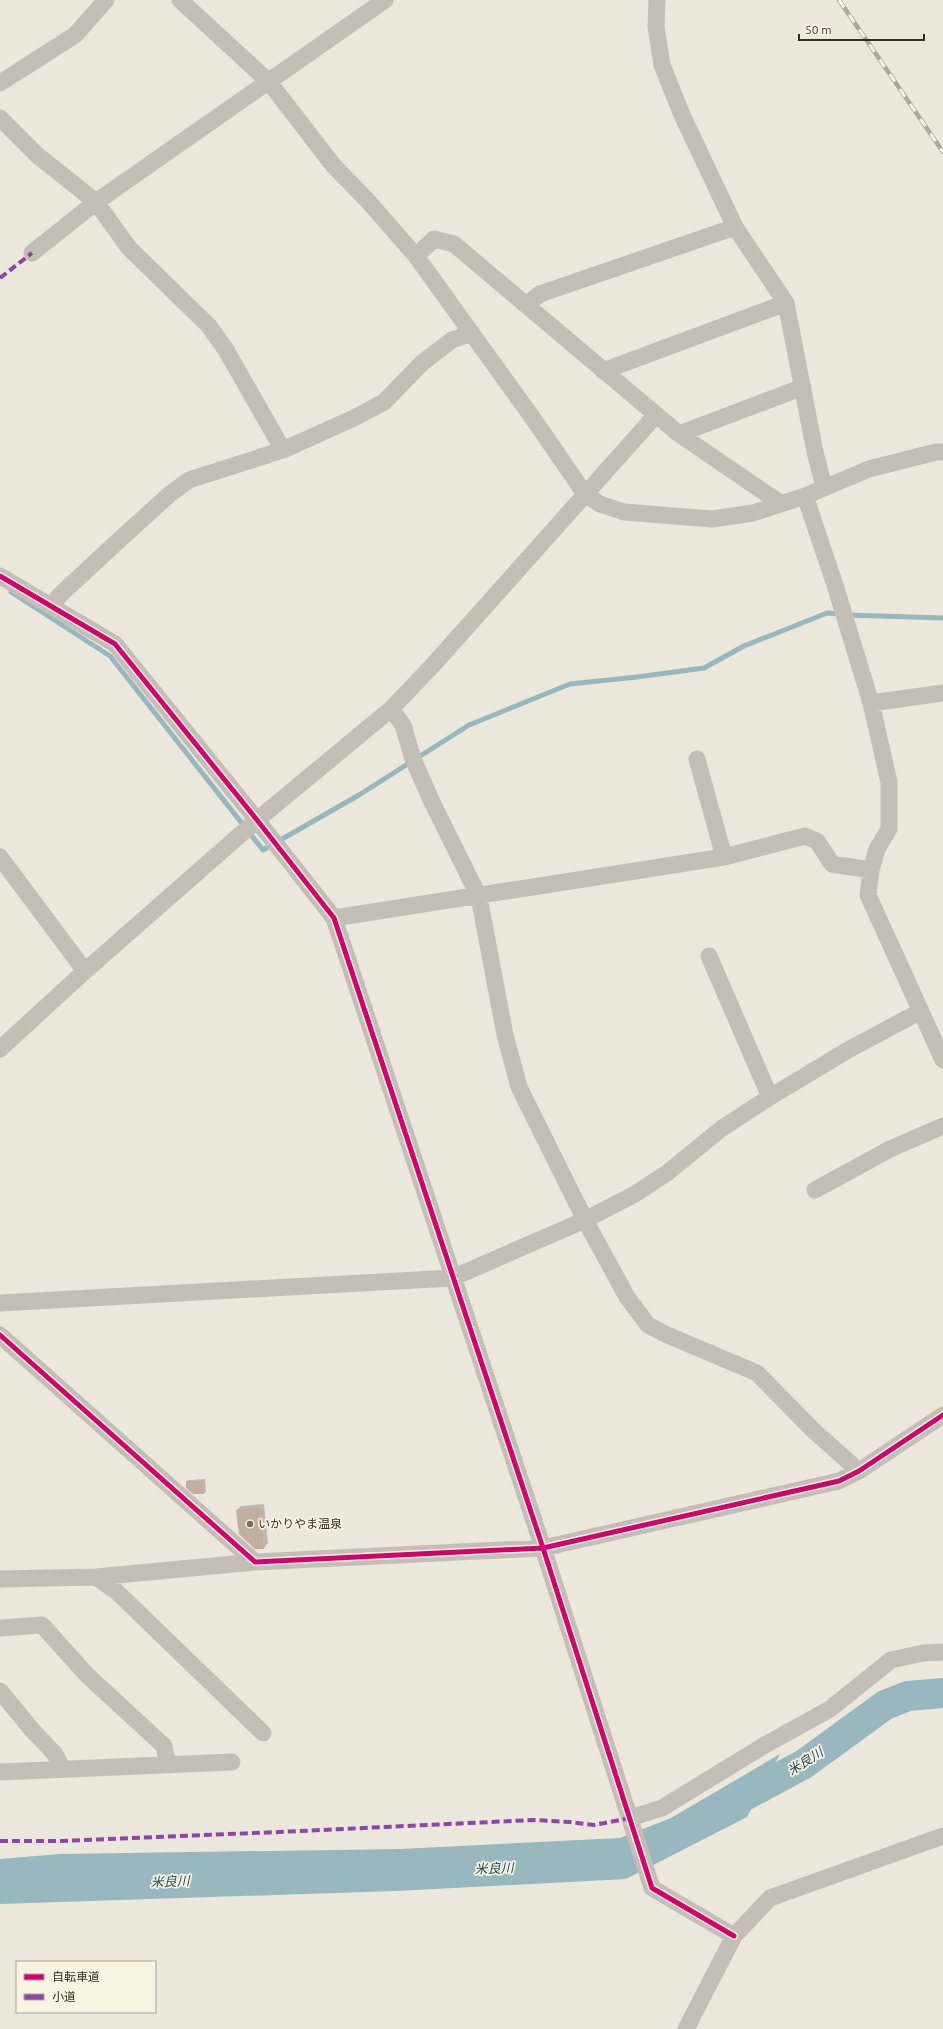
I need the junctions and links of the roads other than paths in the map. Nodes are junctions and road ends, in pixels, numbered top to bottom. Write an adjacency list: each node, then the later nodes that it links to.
1 (106, 0): 6 (street)
2 (180, 0): 5 (street)
3 (385, 0): 5 (street)
4 (657, 0): 9 (street)
5 (270, 82): 8 (street); 11 (street)
6 (0, 83)
7 (0, 118): 8 (street)
8 (96, 202): 10 (street); 19 (street)
9 (735, 226): 12 (street); 13 (street)
10 (32, 253)
11 (416, 256): 13 (street); 14 (street)
12 (786, 303): 15 (street); 16 (street)
13 (526, 305): 15 (street)
14 (472, 333): 19 (street); 22 (street)
15 (603, 371): 17 (street)
16 (803, 387): 18 (street); 21 (street)
17 (656, 415): 18 (street); 22 (street)
18 (679, 434): 24 (street)
19 (283, 450): 26 (street)
20 (943, 452): 21 (street)
21 (824, 487): 23 (street)
22 (585, 494): 24 (street); 29 (street)
23 (805, 496): 24 (street); 28 (street)
24 (780, 503)
25 (0, 576): 26 (street)
26 (50, 606): 31 (street)
27 (943, 693): 28 (street)
28 (871, 703): 34 (street)
29 (391, 709): 31 (street); 35 (street)
30 (697, 759): 33 (street)
31 (257, 820): 36 (street); 38 (street)
32 (0, 857): 38 (street)
33 (724, 857): 34 (street); 35 (street)
34 (871, 870): 39 (street)
35 (479, 897): 36 (street); 45 (street)
36 (334, 918): 46 (street)
37 (709, 956): 42 (street)
38 (85, 971): 40 (street)
39 (921, 1010): 41 (street); 42 (street)
40 (0, 1049)
41 (943, 1060)
42 (770, 1097): 45 (street)
43 (943, 1126): 44 (street)
44 (815, 1190)
45 (585, 1220): 46 (street); 50 (street)
46 (452, 1278): 47 (street); 51 (street)
47 (0, 1303)
48 (0, 1335): 52 (street)
49 (943, 1415): 50 (street)
50 (859, 1471): 51 (street)
51 (543, 1548): 52 (street); 63 (street)
52 (255, 1562): 53 (street)
53 (96, 1577): 54 (street); 58 (street)
54 (0, 1579)
55 (0, 1628): 60 (street)
56 (943, 1652): 63 (street)
57 (0, 1691): 61 (street)
58 (263, 1733)
59 (232, 1762): 60 (street)
60 (168, 1764): 61 (street)
61 (63, 1769): 62 (street)
62 (0, 1772)
63 (630, 1818): 65 (street)
64 (943, 1836): 65 (street)
65 (734, 1936): 66 (street)
66 (686, 2029)

